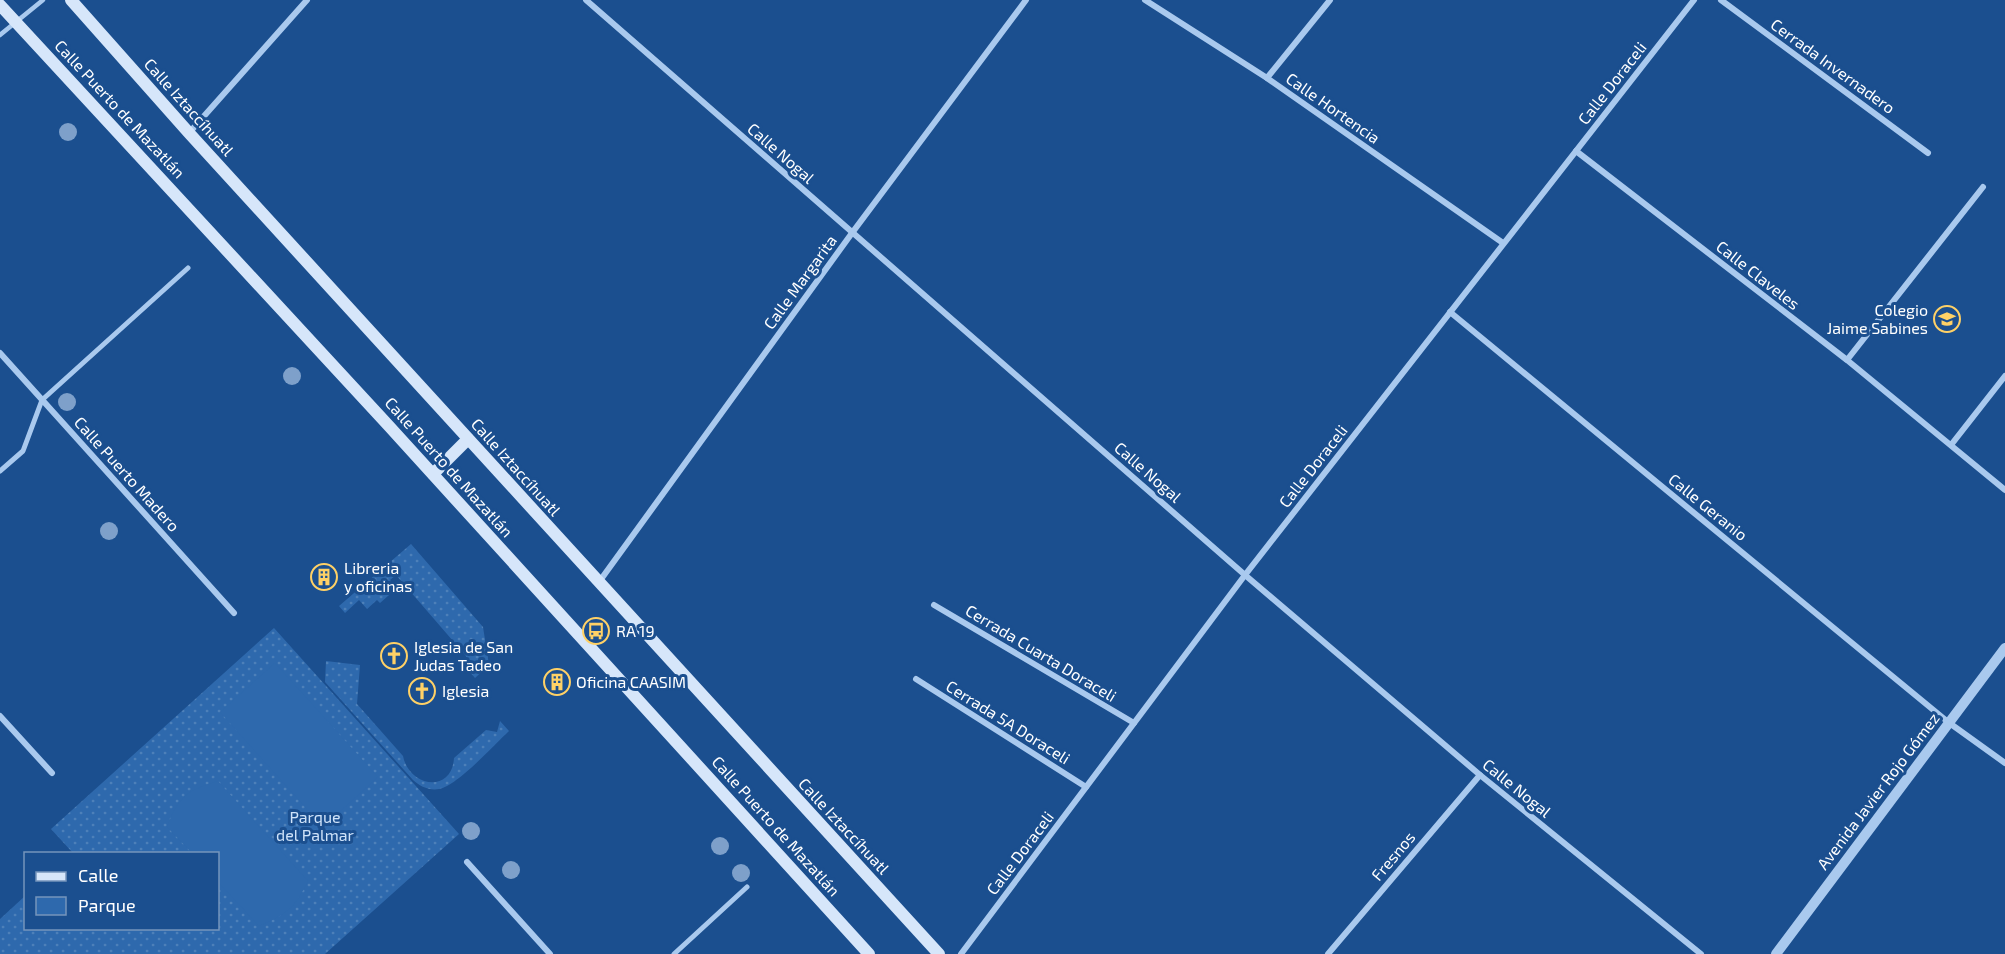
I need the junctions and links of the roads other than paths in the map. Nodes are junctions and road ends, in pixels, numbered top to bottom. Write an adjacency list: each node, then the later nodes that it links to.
1 (43, 0): 11 (lane)
2 (71, 0): 14 (main road, Calle Iztaccíhuatl)
3 (307, 0): 14 (street)
4 (586, 0): 18 (street, Calle Nogal)
5 (1026, 0): 18 (street, Calle Margarita)
6 (1145, 0): 13 (street, Calle Hortencia)
7 (1330, 0): 13 (street)
8 (1694, 0): 15 (street, Calle Doraceli)
9 (1721, 0): 16 (street, Cerrada Invernadero)
10 (0, 5): 11 (main road, Calle Puerto de Mazatlán)
11 (16, 22): 12 (lane); 29 (main road, Calle Puerto de Mazatlán)
12 (0, 35)
13 (1267, 78): 19 (street, Calle Hortencia)
14 (189, 133): 26 (main road, Calle Iztaccíhuatl)
15 (1576, 151): 19 (street, Calle Doraceli); 23 (street, Calle Claveles)
16 (1928, 153)
17 (1983, 187): 23 (street)
18 (852, 233): 31 (street, Calle Nogal); 32 (street, Calle Margarita)
19 (1503, 243): 21 (street, Calle Doraceli)
20 (188, 268): 25 (street)
21 (1450, 312): 31 (street, Calle Doraceli); 38 (street, Calle Geranio)
22 (0, 353): 25 (street, Calle Puerto Madero)
23 (1847, 360): 27 (street, Calle Claveles)
24 (2005, 376): 27 (street)
25 (42, 400): 28 (street); 34 (street, Calle Puerto Madero)
26 (468, 439): 29 (main road); 32 (main road, Calle Iztaccíhuatl)
27 (1951, 445): 30 (street, Calle Claveles)
28 (0, 471)
29 (433, 474): 48 (main road, Calle Puerto de Mazatlán)
30 (2005, 490)
31 (1245, 574): 39 (street, Calle Doraceli); 42 (street, Calle Nogal)
32 (598, 582): 49 (main road, Calle Iztaccíhuatl)
33 (934, 605): 39 (street, Cerrada Cuarta Doraceli)
34 (234, 613)
35 (2005, 648): 38 (street, Avenida Javier Rojo Gómez)
36 (916, 679): 43 (street, Cerrada 5A Doraceli)
37 (0, 716): 41 (street)
38 (1948, 722): 40 (street, Calle Geranio); 53 (street, Avenida Javier Rojo Gómez)
39 (1134, 723): 43 (street, Calle Doraceli)
40 (2005, 763)
41 (52, 773)
42 (1480, 775): 51 (street, Fresnos); 52 (street, Calle Nogal)
43 (1086, 787): 50 (street, Calle Doraceli)
44 (467, 862): 46 (street)
45 (747, 887): 47 (street)
46 (550, 954)
47 (674, 954)
48 (869, 954)
49 (939, 954)
50 (961, 954)
51 (1328, 954)
52 (1701, 954)
53 (1776, 954)

